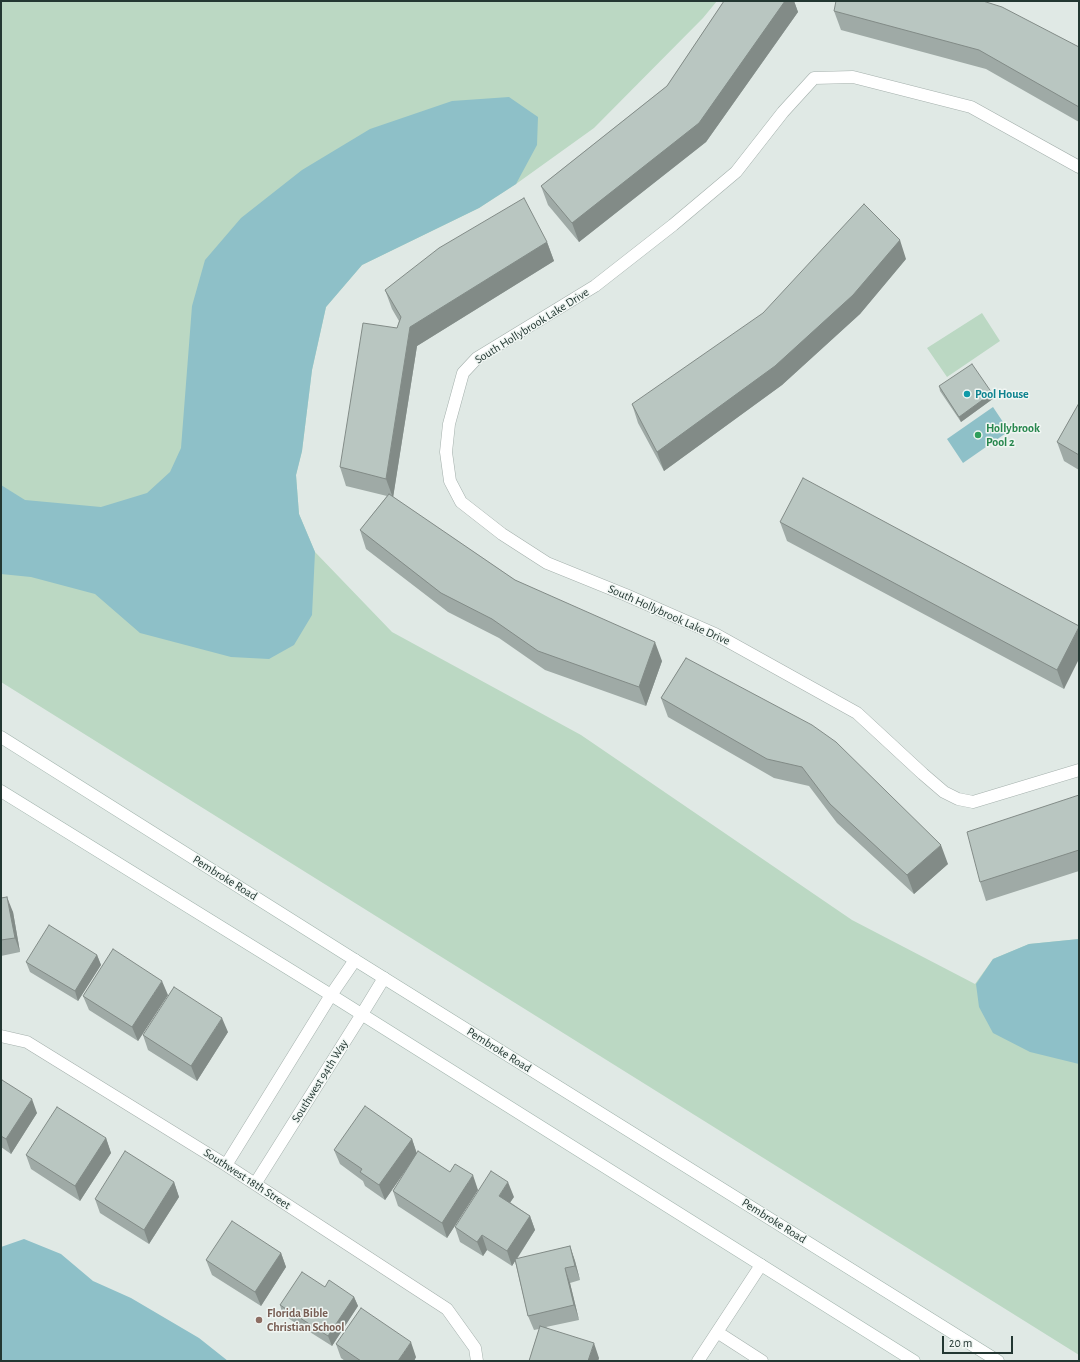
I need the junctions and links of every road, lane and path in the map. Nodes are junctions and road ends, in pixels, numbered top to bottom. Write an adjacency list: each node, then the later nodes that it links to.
1 (1079, 167): 3 (street, South Hollybrook Lake Drive)
2 (1, 737): 5 (street, Pembroke Road)
3 (1079, 770)
4 (1, 791): 7 (street)
5 (355, 960): 6 (street, Pembroke Road); 7 (street)
6 (384, 978): 8 (street, Southwest 94th Way); 18 (street, Pembroke Road)
7 (331, 995): 8 (street); 10 (street)
8 (362, 1014): 11 (street, Southwest 94th Way); 12 (street)
9 (1, 1036): 10 (street, Southwest 18th Street)
10 (226, 1165): 11 (street, Southwest 18th Street)
11 (255, 1184): 14 (street, Southwest 18th Street)
12 (761, 1265): 13 (street); 17 (street)
13 (717, 1332): 15 (street); 16 (street)
14 (477, 1361)
15 (698, 1361)
16 (762, 1361)
17 (914, 1361)
18 (998, 1361)

